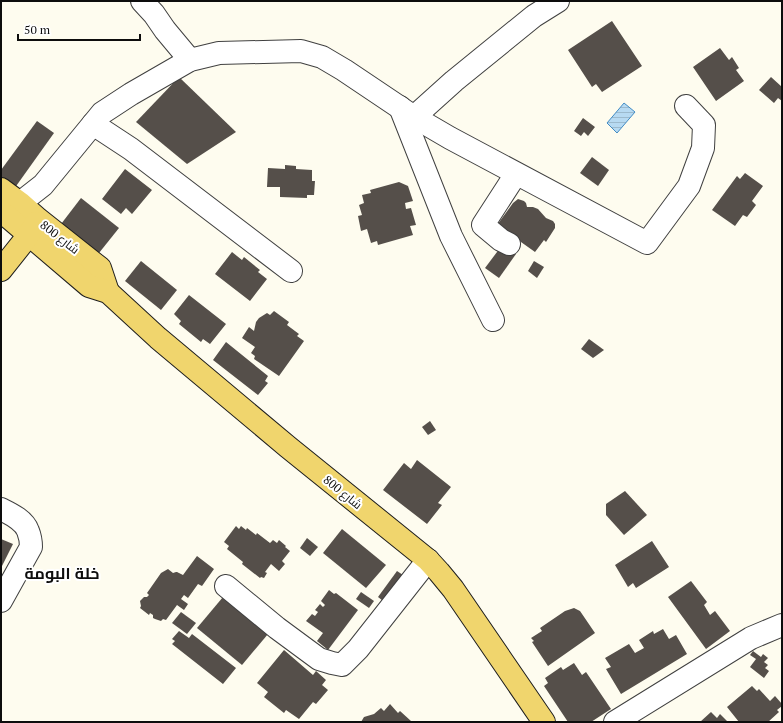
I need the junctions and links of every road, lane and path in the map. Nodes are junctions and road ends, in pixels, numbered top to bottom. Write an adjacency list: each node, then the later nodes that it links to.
1 (142, 1): 3 (street)
2 (558, 1): 5 (street)
3 (190, 60): 5 (street); 6 (street)
4 (686, 106): 7 (street)
5 (407, 112): 7 (street); 15 (street)
6 (93, 124): 8 (street); 14 (street)
7 (516, 174): 12 (street)
8 (44, 185): 10 (street); 11 (street)
9 (1, 189): 10 (main road, شارع 800)
10 (8, 217): 11 (main road, شارع 800)
11 (33, 228): 13 (main road); 17 (main road, شارع 800)
12 (508, 244)
13 (1, 270)
14 (291, 271)
15 (493, 320)
16 (1, 508): 19 (street)
17 (428, 560): 18 (street); 21 (main road, شارع 800)
18 (226, 586)
19 (1, 601)
20 (782, 625): 22 (street)
21 (544, 722)
22 (615, 722)

